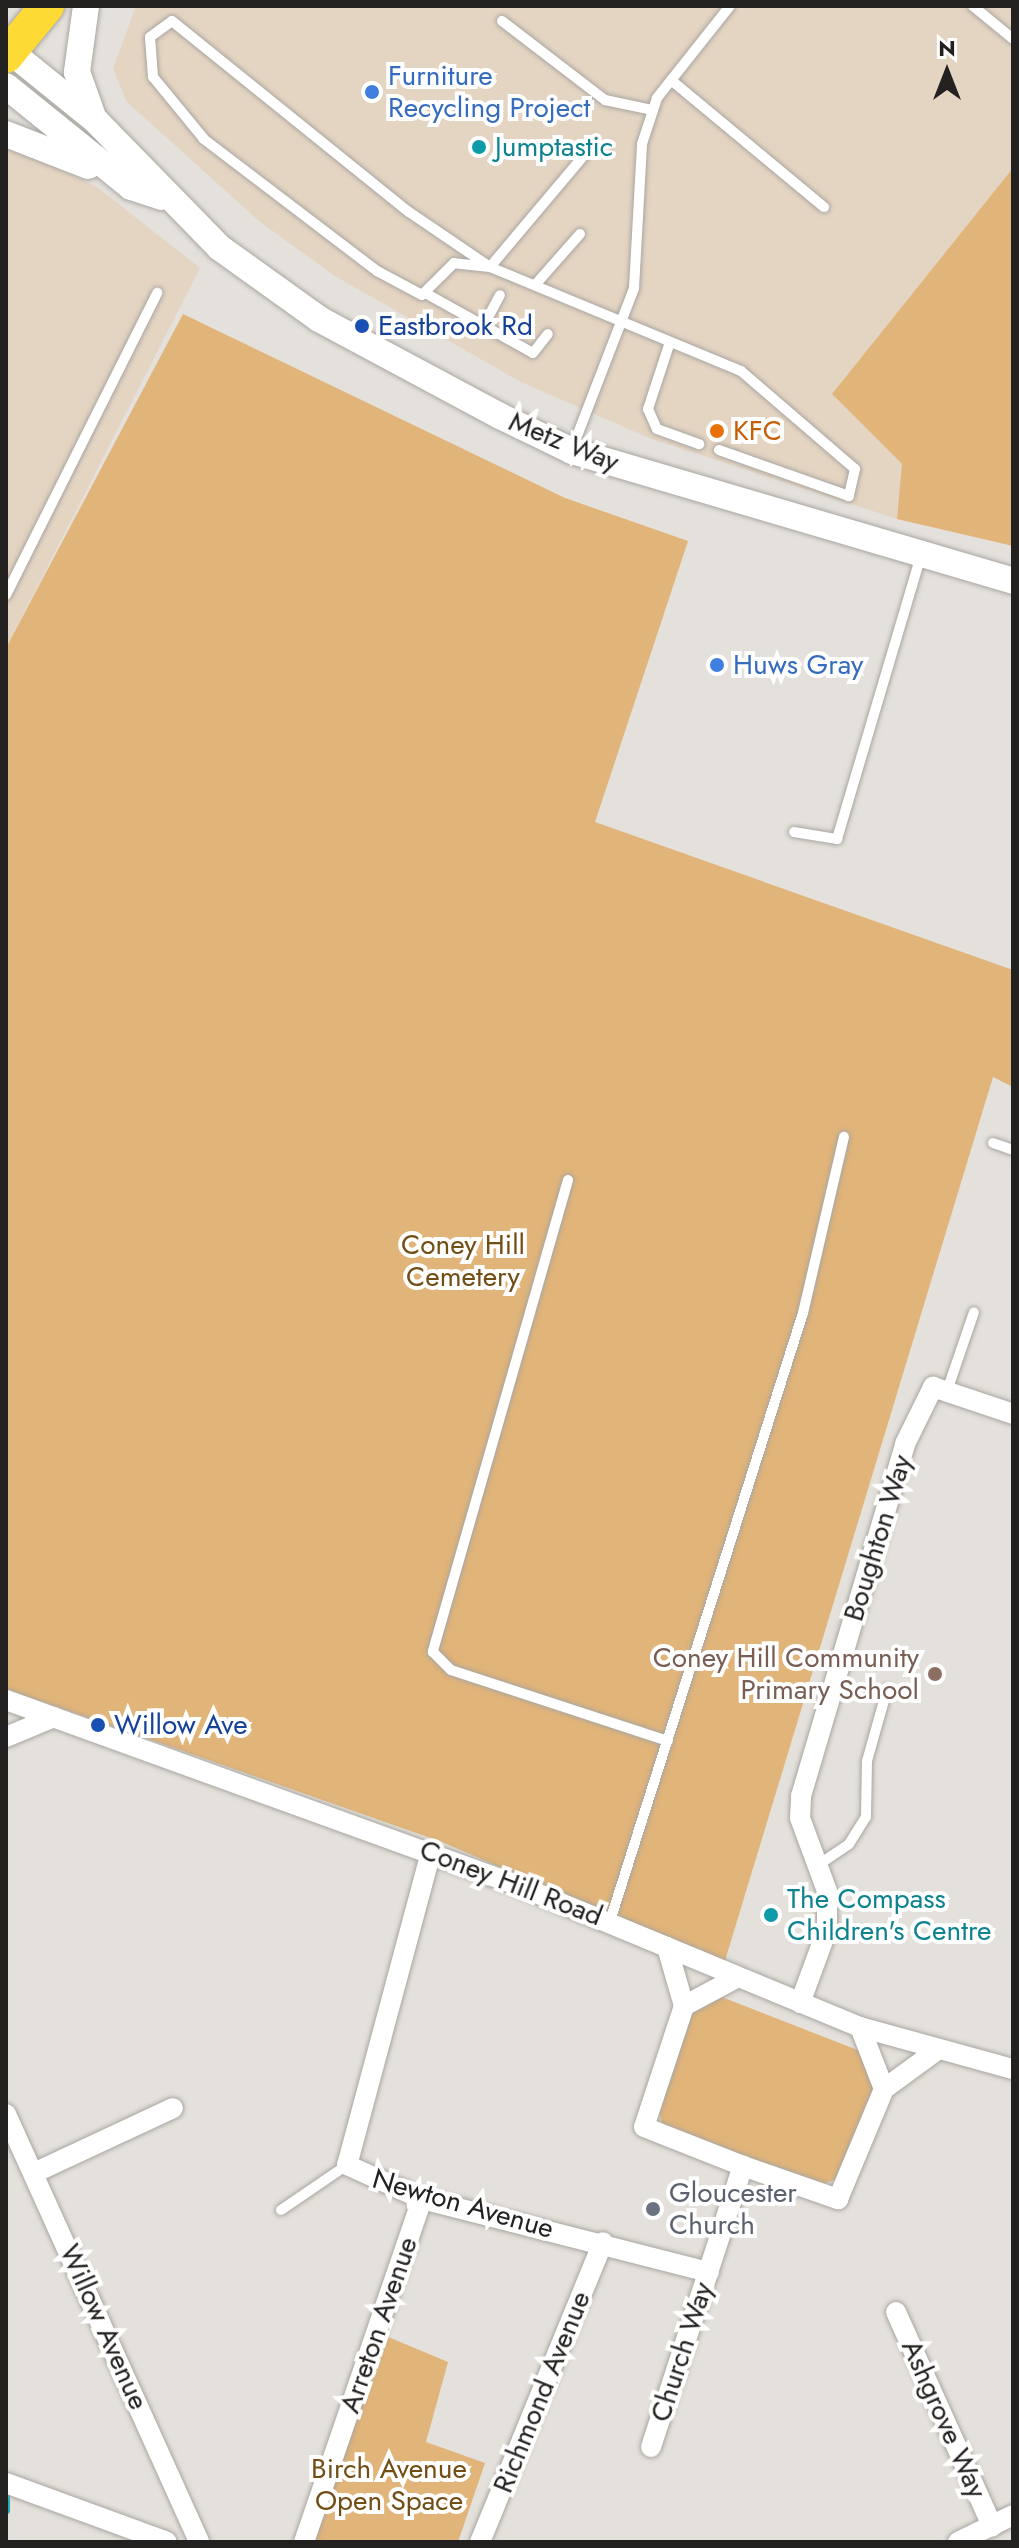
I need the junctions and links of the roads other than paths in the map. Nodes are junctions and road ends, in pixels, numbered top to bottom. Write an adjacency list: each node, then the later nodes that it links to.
1 (47, 6): 7 (highway)
2 (86, 6): 11 (street)
3 (730, 6): 8 (lane)
4 (973, 6): 6 (lane)
5 (502, 21): 10 (lane)
6 (1013, 39)
7 (8, 51): 11 (street, Metz Way)
8 (671, 80): 10 (lane); 16 (lane)
9 (6, 86): 14 (street, Metz Way)
10 (653, 110): 23 (lane)
11 (96, 121): 15 (street, Metz Way)
12 (6, 134): 14 (street)
13 (586, 153): 18 (lane)
14 (131, 187): 15 (street, Metz Way)
15 (164, 198): 29 (street, Metz Way)
16 (824, 207)
17 (580, 234): 19 (lane)
18 (490, 267): 19 (lane); 21 (lane); 21 (lane)
19 (535, 285): 23 (lane)
20 (157, 293): 32 (lane)
21 (427, 294): 24 (lane)
22 (500, 295): 24 (lane)
23 (622, 321): 26 (lane); 29 (lane)
24 (483, 327): 25 (lane)
25 (548, 334)
26 (670, 342): 27 (lane); 28 (lane)
27 (699, 444)
28 (719, 450)
29 (572, 451): 30 (street, Metz Way)
30 (921, 554): 31 (street, Metz Way); 33 (lane)
31 (1013, 581)
32 (6, 595)
33 (794, 832)
34 (844, 1137): 45 (lane)
35 (993, 1143): 36 (lane)
36 (1013, 1150)
37 (568, 1180): 45 (lane)
38 (974, 1312): 39 (lane)
39 (947, 1391): 40 (street); 47 (street, Boughton Way)
40 (1013, 1414)
41 (887, 1690): 47 (lane)
42 (6, 1700): 43 (street, Coney Hill Road)
43 (54, 1717): 44 (street); 46 (street, Coney Hill Road)
44 (6, 1737)
45 (668, 1741): 48 (lane)
46 (431, 1852): 48 (street, Coney Hill Road); 59 (street, Newton Avenue)
47 (818, 1865): 51 (street, Boughton Way)
48 (610, 1921): 49 (street, Coney Hill Road)
49 (667, 1947): 50 (street, Coney Hill Road); 52 (street)
50 (738, 1977): 51 (street, Coney Hill Road); 52 (street)
51 (800, 2003): 53 (street, Coney Hill Road)
52 (684, 2006): 60 (street)
53 (860, 2027): 54 (street, Coney Hill Road); 56 (street)
54 (936, 2051): 55 (street, Coney Hill Road); 56 (street)
55 (1013, 2069)
56 (884, 2089): 60 (street)
57 (173, 2108): 61 (street)
58 (6, 2114): 61 (street, Willow Avenue)
59 (347, 2165): 62 (street, Newton Avenue); 63 (lane)
60 (743, 2166): 65 (street, Church Way)
61 (36, 2172): 72 (street, Willow Avenue)
62 (422, 2199): 64 (street, Newton Avenue); 73 (street, Arreton Avenue)
63 (281, 2210)
64 (603, 2242): 65 (street, Newton Avenue); 74 (street, Richmond Avenue)
65 (709, 2272): 67 (street, Church Way)
66 (896, 2312): 70 (street, Ashgrove Way)
67 (651, 2447)
68 (6, 2483): 71 (street)
69 (1013, 2515): 70 (street)
70 (992, 2526): 75 (street)
71 (167, 2542)
72 (199, 2542)
73 (304, 2542)
74 (480, 2542)
75 (958, 2542)

